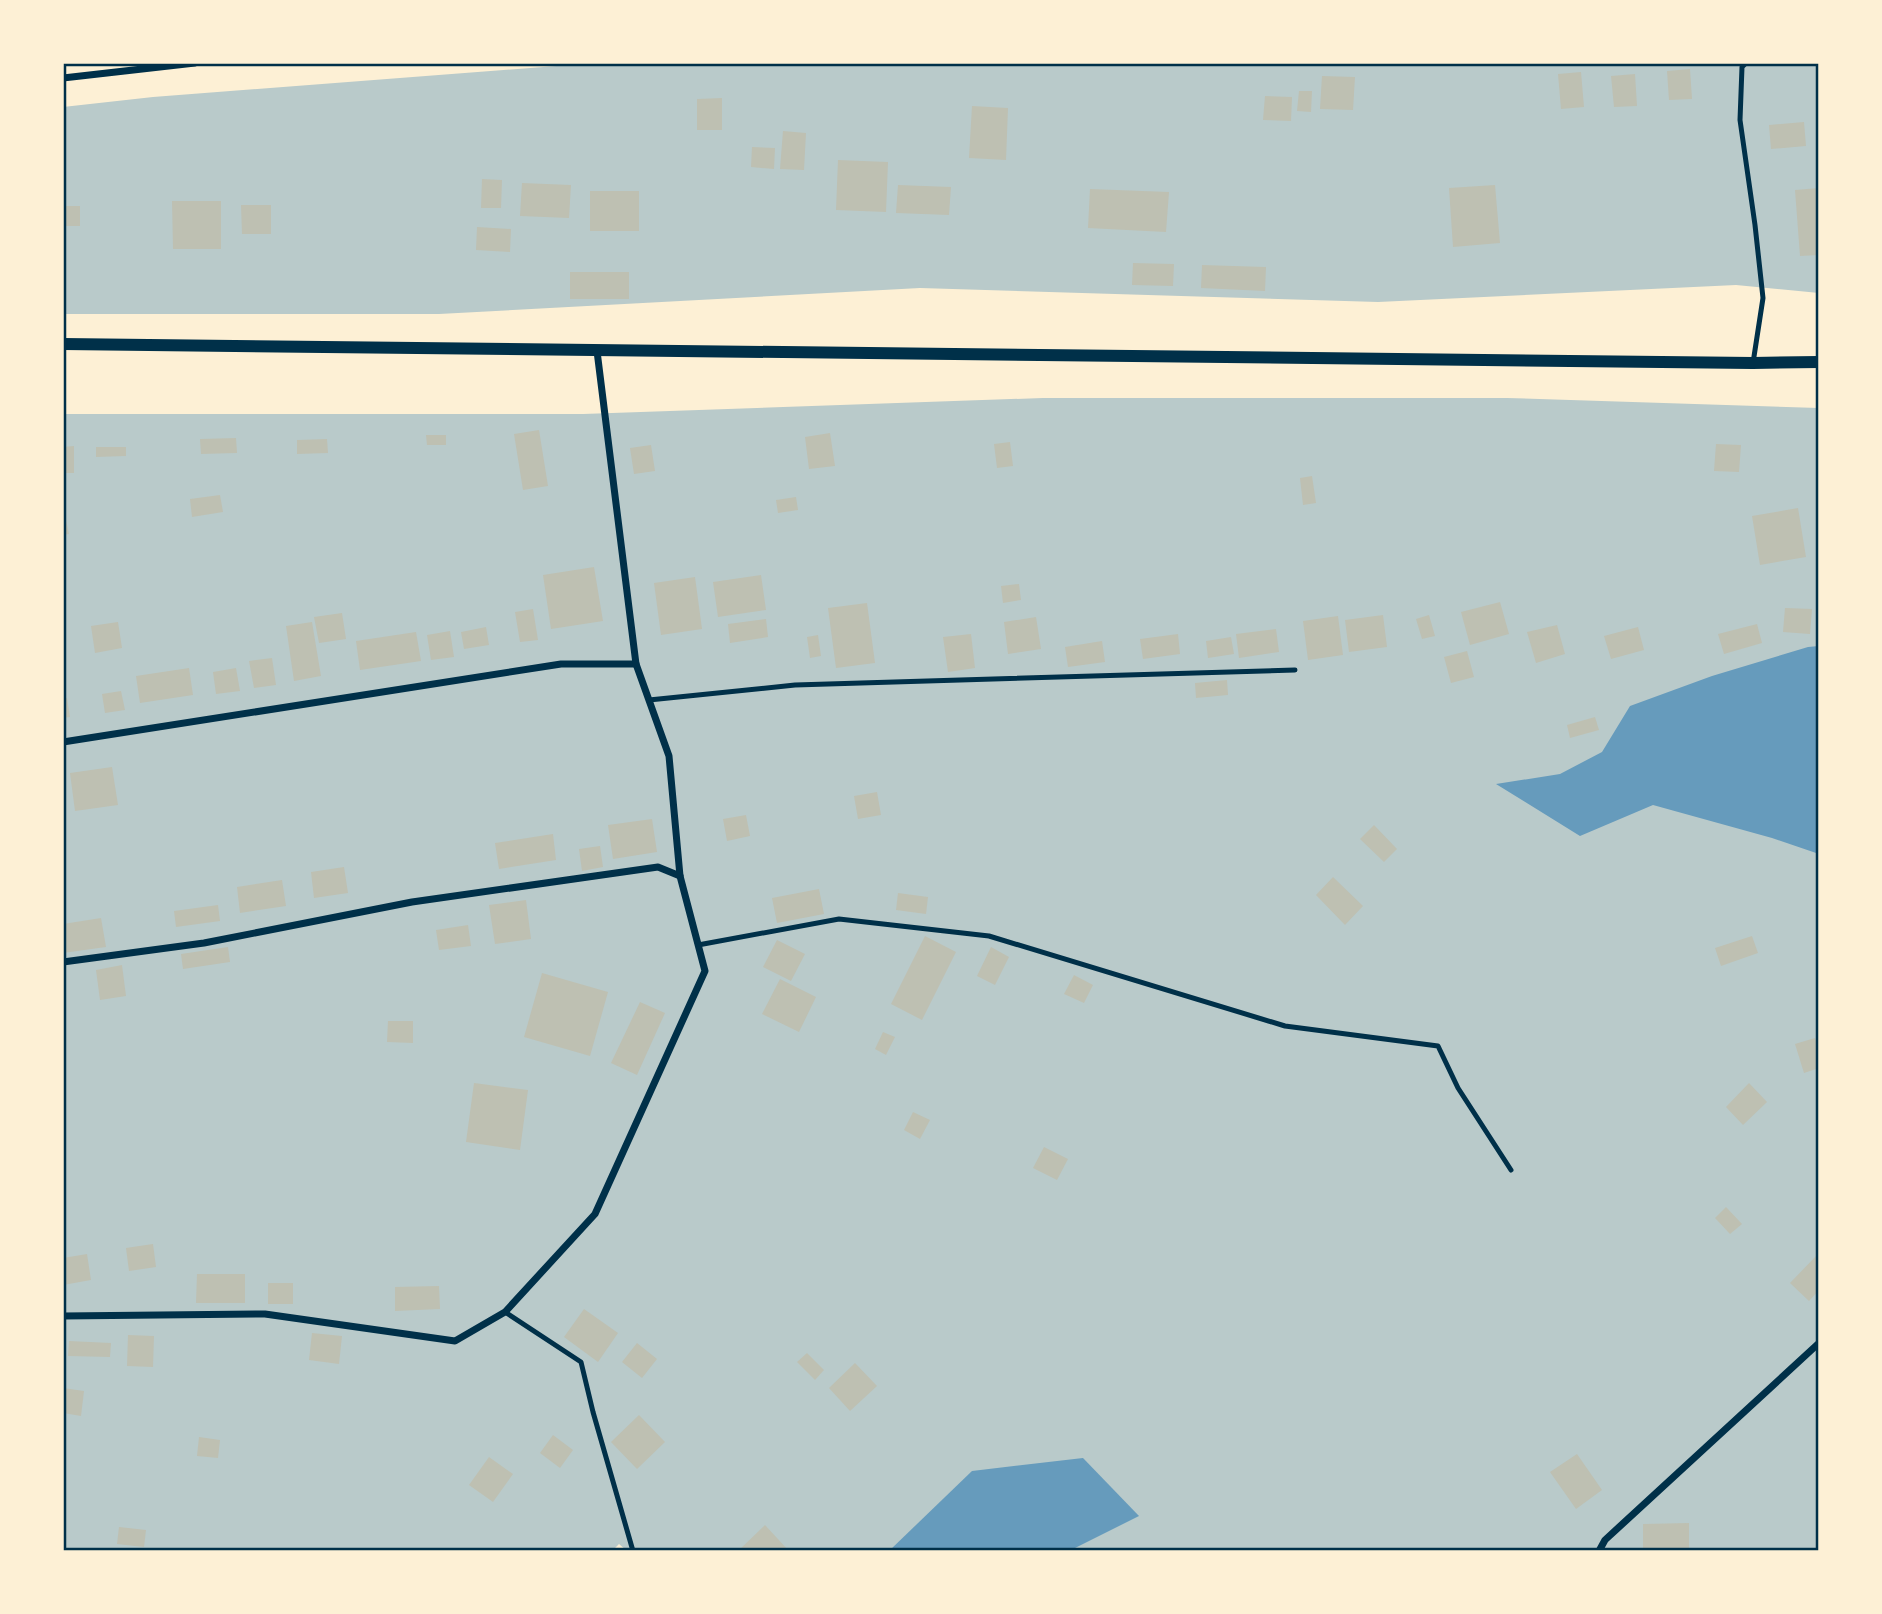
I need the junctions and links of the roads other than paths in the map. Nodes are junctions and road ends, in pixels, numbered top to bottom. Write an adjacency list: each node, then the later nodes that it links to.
1 (195, 63): 3 (street)
2 (1746, 63): 7 (lane)
3 (63, 78)
4 (63, 344): 5 (street)
5 (597, 351): 7 (street); 8 (street)
6 (1819, 362): 7 (street)
7 (1753, 363)
8 (636, 664): 10 (street); 11 (street)
9 (1295, 670): 10 (lane)
10 (649, 700): 12 (street)
11 (63, 743)
12 (680, 876): 13 (street); 14 (street)
13 (698, 945): 15 (lane); 16 (street)
14 (63, 962)
15 (1511, 1170)
16 (505, 1312): 17 (street); 19 (lane)
17 (63, 1316)
18 (1819, 1343): 20 (street)
19 (633, 1551)
20 (1599, 1551)

